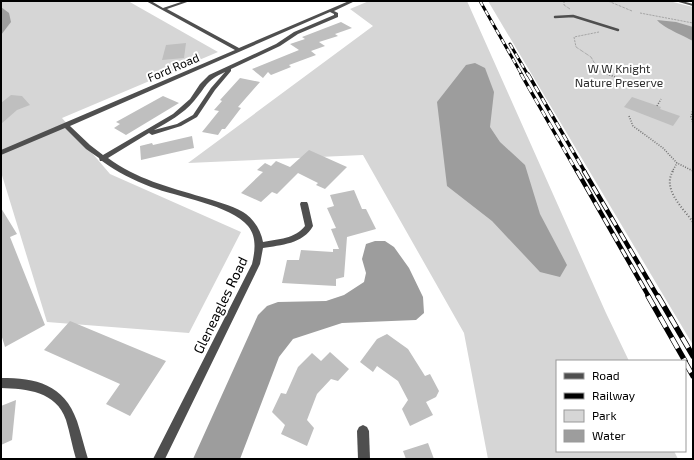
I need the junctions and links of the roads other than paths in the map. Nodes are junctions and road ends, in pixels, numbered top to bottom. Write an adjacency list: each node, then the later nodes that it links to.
1 (148, 1): 6 (street)
2 (188, 1): 6 (street)
3 (353, 1): 7 (street, Ford Road)
4 (677, 1): 5 (street)
5 (693, 5)
6 (163, 9): 10 (street)
7 (331, 11): 10 (street, Ford Road); 11 (street)
8 (555, 17): 9 (lane)
9 (618, 30)
10 (239, 50): 12 (street, Ford Road)
11 (233, 66): 13 (street); 13 (street)
12 (66, 125): 14 (street, Ford Road); 15 (street, Gleneagles Road)
13 (142, 135): 15 (street)
14 (1, 153)
15 (102, 159): 17 (street, Gleneagles Road)
16 (304, 204): 17 (street)
17 (259, 246): 21 (street, Gleneagles Road)
18 (1, 383): 20 (street)
19 (363, 431): 22 (street)
20 (82, 459)
21 (159, 459)
22 (364, 459)

